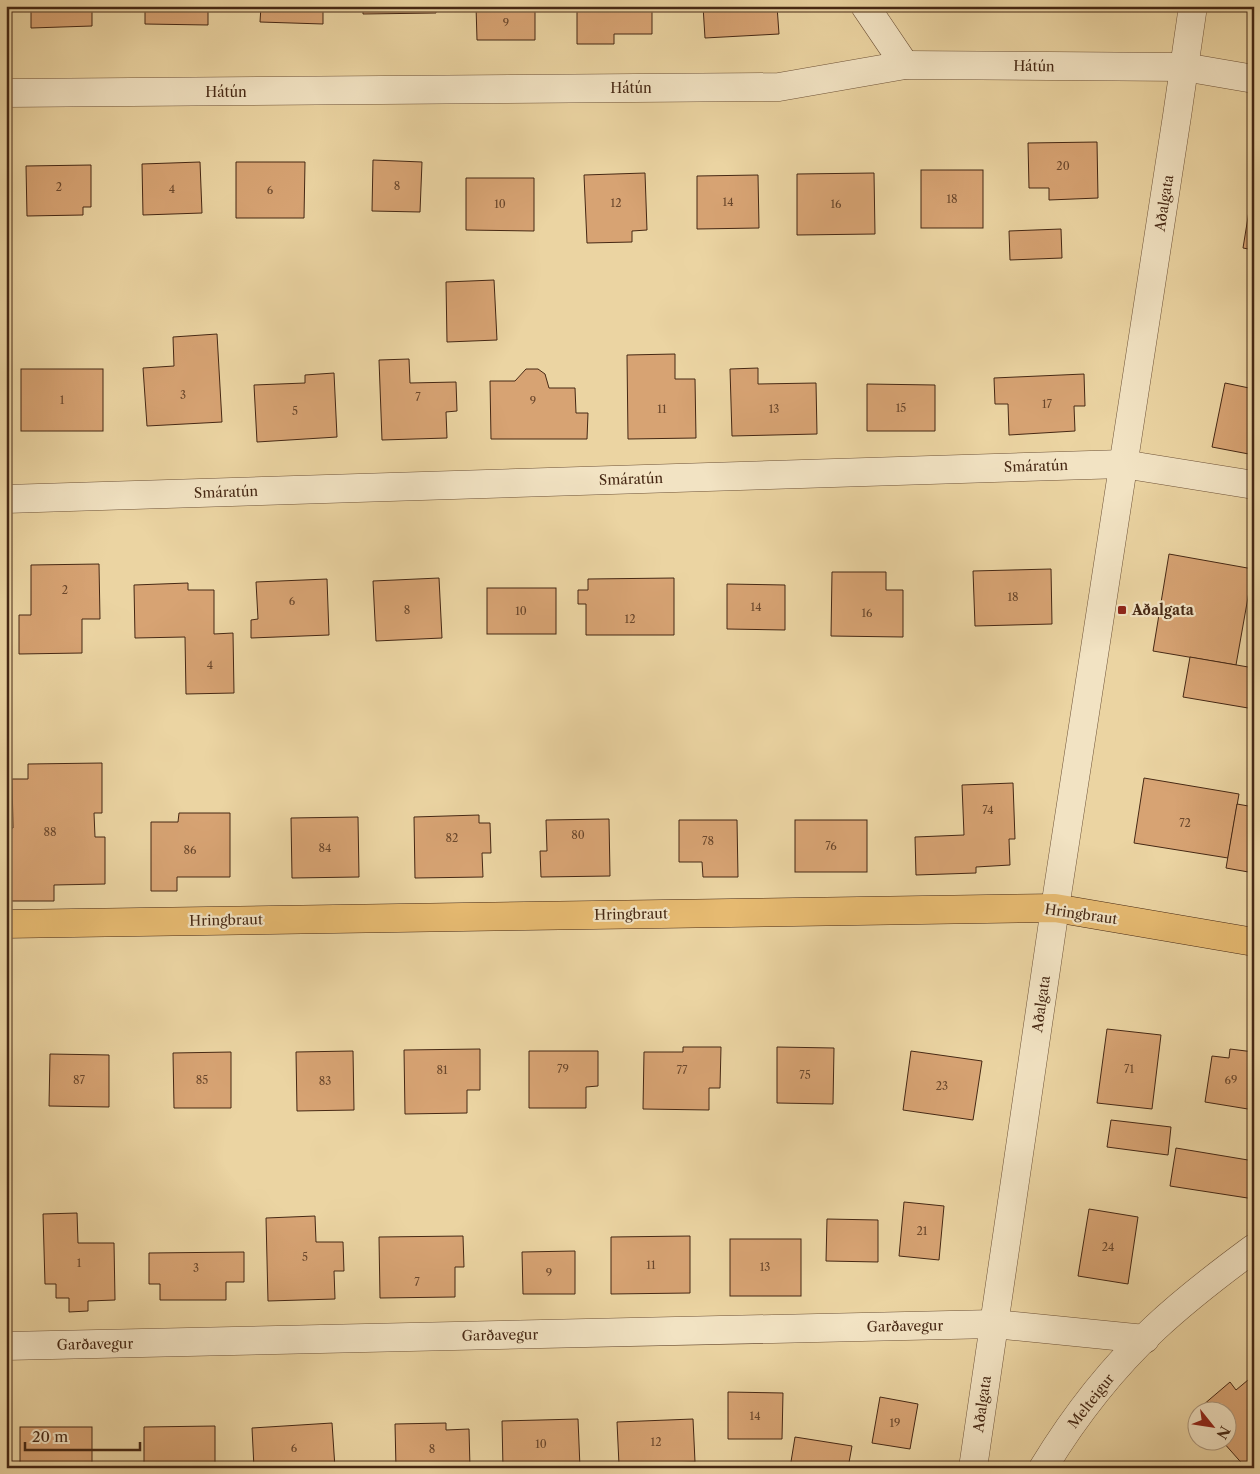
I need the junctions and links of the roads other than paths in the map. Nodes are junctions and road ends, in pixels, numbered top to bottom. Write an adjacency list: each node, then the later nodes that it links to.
1 (865, 6): 3 (street)
2 (1193, 6): 4 (street, Aðalgata)
3 (905, 65): 4 (street, Hátún); 6 (street, Hátún)
4 (1184, 67): 5 (street, Hátún); 7 (street, Aðalgata)
5 (1254, 79)
6 (6, 93)
7 (1123, 464): 8 (street, Smáratún); 9 (street, Smáratún); 10 (street, Aðalgata)
8 (1254, 484)
9 (6, 499)
10 (1055, 908): 11 (main road, Hringbraut); 12 (main road, Hringbraut); 14 (street, Aðalgata)
11 (6, 924)
12 (1254, 942)
13 (1254, 1248): 15 (street, Melteigur)
14 (994, 1324): 15 (street); 16 (street, Garðavegur); 17 (street, Aðalgata)
15 (1145, 1339): 18 (street, Melteigur)
16 (6, 1346)
17 (973, 1468)
18 (1043, 1468)

